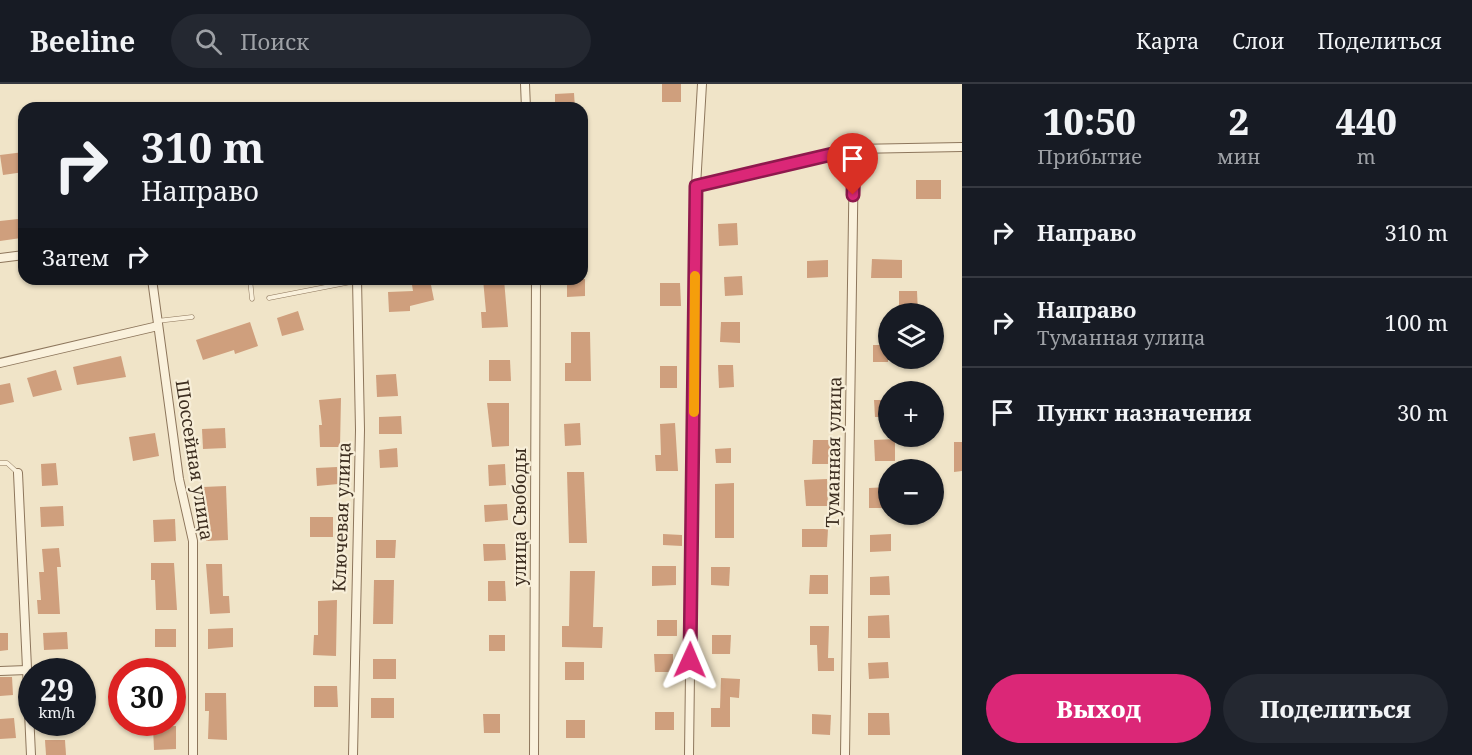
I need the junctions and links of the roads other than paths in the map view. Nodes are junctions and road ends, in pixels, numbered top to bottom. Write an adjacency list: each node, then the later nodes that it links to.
1 (525, 84): 3 (street)
2 (702, 84): 6 (street)
3 (526, 102)
4 (962, 147): 5 (street)
5 (854, 149): 6 (street); 30 (street, Туманная улица)
6 (696, 186): 29 (street)
7 (18, 256): 8 (street)
8 (0, 258)
9 (153, 285): 17 (street, Шоссейная улица)
10 (251, 285): 15 (lane)
11 (333, 285): 14 (lane)
12 (357, 285): 27 (street, Ключевая улица)
13 (536, 285): 28 (street, улица Свободы)
14 (269, 298)
15 (252, 299)
16 (192, 316): 17 (lane)
17 (157, 323): 18 (street); 26 (street, Шоссейная улица)
18 (0, 363)
19 (0, 463): 20 (lane)
20 (18, 473): 21 (street)
21 (26, 658)
22 (18, 670): 23 (street)
23 (0, 671)
24 (30, 736): 25 (street)
25 (31, 755)
26 (193, 755)
27 (353, 755)
28 (534, 755)
29 (689, 755)
30 (845, 755)

